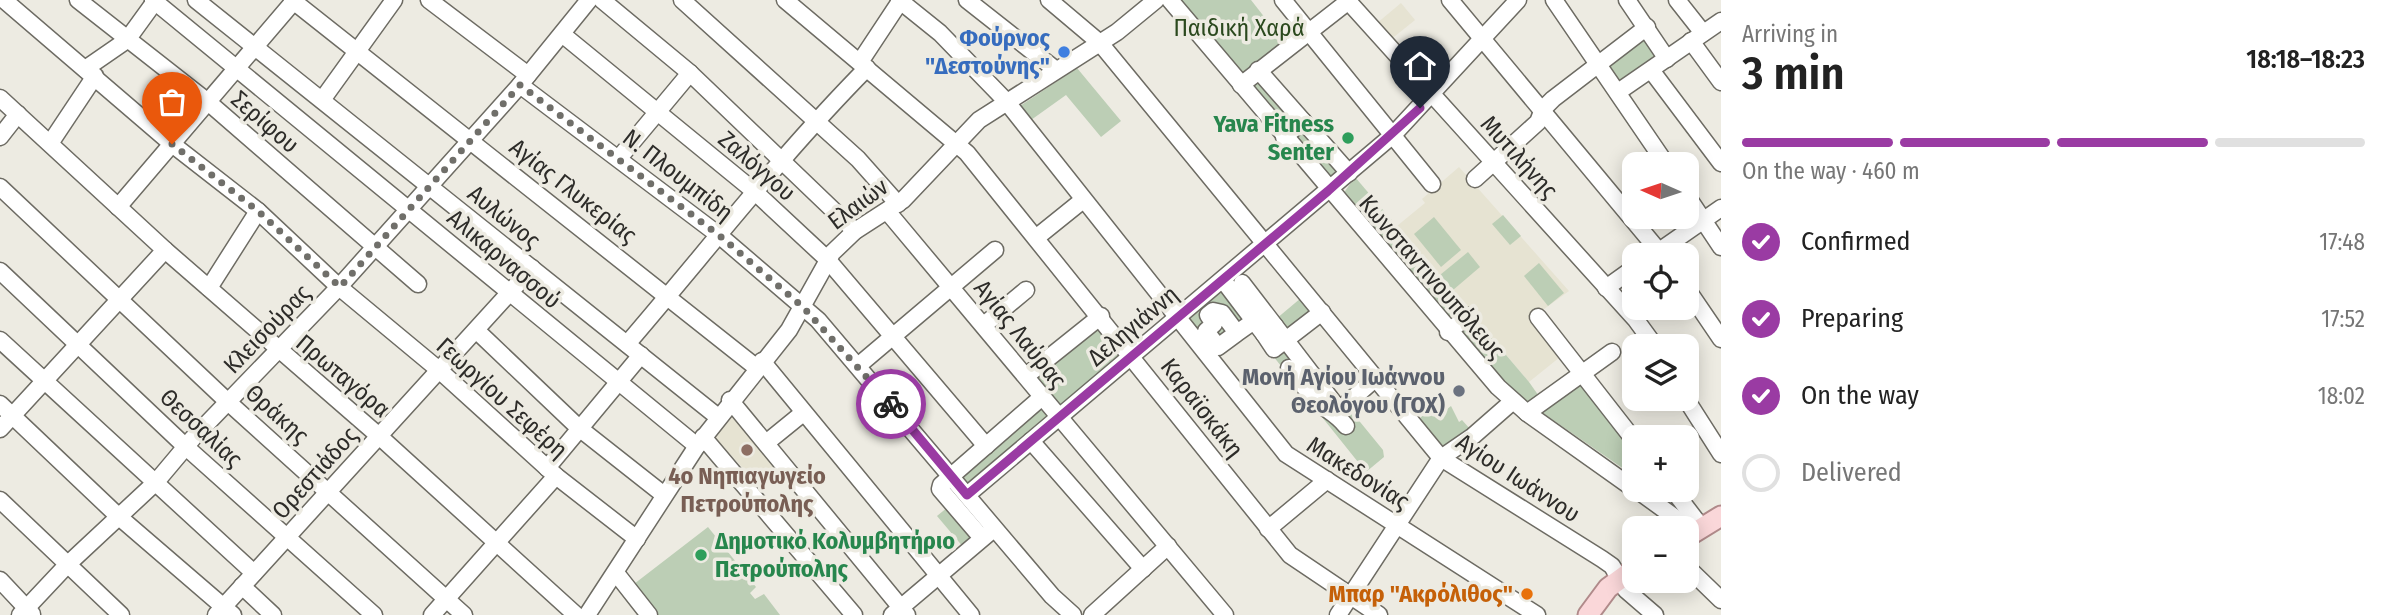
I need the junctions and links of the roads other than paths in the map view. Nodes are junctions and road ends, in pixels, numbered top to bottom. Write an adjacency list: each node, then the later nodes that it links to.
1 (78, 0): 31 (street, Σερίφου)
2 (196, 0): 33 (street, Αυλώνος)
3 (394, 0): 34 (street)
4 (429, 0): 44 (street, N. Πλουμπίδη)
5 (589, 0): 28 (street, Κλεισούρας)
6 (602, 0): 43 (street)
7 (682, 0): 56 (street, Αγίας Λαύρας)
8 (785, 0): 36 (street, Καραϊσκάκη)
9 (900, 0): 36 (street); 51 (street, Μακεδονίας)
10 (967, 0): 39 (street)
11 (1049, 0): 32 (street, Αγίου Ιωάννου)
12 (1156, 0): 32 (street, Ελαιών)
13 (1170, 0): 46 (street, Κωνσταντινουπόλεως)
14 (1283, 0): 27 (street)
15 (1349, 0): 27 (street); 48 (street, Μυτιλήνης)
16 (1450, 0): 30 (street)
17 (1518, 0): 30 (street, Δεληγιάννη)
18 (1554, 0): 37 (street)
19 (1627, 0): 26 (street)
20 (1677, 0): 29 (street)
21 (155, 1): 31 (street); 38 (street, Αλικαρνασσού)
22 (293, 1): 33 (street); 34 (street, Αγίας Γλυκερίας)
23 (8, 4): 24 (street); 42 (street, Γεωργίου Σεφέρη)
24 (0, 20)
25 (1721, 21): 29 (street)
26 (1647, 27): 35 (street); 37 (street)
27 (1309, 31): 40 (street); 58 (street)
28 (562, 34): 44 (street, Κλεισούρας); 54 (street, Ζαλόγγου)
29 (1697, 37): 35 (street); 45 (street)
30 (1483, 39): 48 (street, Δεληγιάννη); 53 (street)
31 (127, 40): 42 (street); 52 (street, Σερίφου)
32 (1100, 43): 39 (street, Ελαιών); 90 (street, Αγίου Ιωάννου)
33 (255, 47): 38 (street); 50 (street, Αυλώνος)
34 (358, 49): 50 (street); 61 (street, Αγίας Γλυκερίας)
35 (1667, 58): 41 (street)
36 (863, 65): 56 (street); 63 (street, Καραϊσκάκη)
37 (1599, 65): 47 (street); 53 (street)
38 (236, 69): 52 (street); 81 (street, Αλικαρνασσού)
39 (1056, 70): 51 (street, Ελαιών)
40 (1258, 70): 46 (street); 57 (street)
41 (1651, 70): 47 (street); 69 (street)
42 (90, 73): 62 (street); 64 (street, Γεωργίου Σεφέρη)
43 (690, 73): 54 (street); 67 (street)
44 (524, 80): 61 (street, Κλεισούρας); 66 (street, N. Πλουμπίδη)
45 (1721, 82)
46 (1241, 85): 60 (street, Κωνσταντινουπόλεως)
47 (1618, 92): 65 (street)
48 (1433, 95): 58 (street, Δεληγιάννη); 68 (street, Μυτιλήνης)
49 (0, 98): 55 (street, Πρωταγόρα)
50 (321, 100): 74 (street, Αυλώνος)
51 (1006, 101): 63 (street, Ελαιών); 77 (street, Μακεδονίας)
52 (208, 103): 64 (street); 92 (street, Σερίφου)
53 (1543, 109): 68 (street); 88 (street)
54 (659, 112): 66 (street); 75 (street, Ζαλόγγου)
55 (19, 114): 59 (street); 62 (street, Πρωταγόρα)
56 (815, 121): 67 (street); 79 (street, Αγίας Λαύρας)
57 (1303, 121): 60 (street); 70 (street)
58 (1393, 135): 70 (street, Δεληγιάννη); 72 (street)
59 (0, 137)
60 (1284, 137): 76 (street, Κωνσταντινουπόλεως)
61 (472, 140): 74 (street, Κλεισούρας); 107 (street, Αγίας Γλυκερίας)
62 (51, 142): 78 (street, Πρωταγόρα)
63 (956, 142): 79 (street, Ελαιών); 87 (street, Καραϊσκάκη)
64 (172, 144): 78 (street); 82 (street, Γεωργίου Σεφέρη)
65 (1658, 152)
66 (619, 158): 86 (street, N. Πλουμπίδη)
67 (781, 159): 75 (street); 85 (street)
68 (1493, 163): 71 (street); 104 (street, Μυτιλήνης)
69 (1721, 163)
70 (1349, 173): 76 (street, Δεληγιάννη)
71 (1475, 179)
72 (1432, 184)
73 (0, 187): 108 (street, Θράκης)
74 (430, 187): 81 (street, Κλεισούρας); 96 (street, Αυλώνος)
75 (754, 191): 86 (street); 95 (street, Ζαλόγγου)
76 (1328, 191): 90 (street, Δεληγιάννη); 120 (street, Κωνσταντινουπόλεως)
77 (1083, 200): 87 (street); 115 (street, Μακεδονίας)
78 (118, 207): 93 (street, Πρωταγόρα)
79 (892, 207): 85 (street, Ελαιών); 101 (street, Αγίας Λαύρας)
80 (1721, 208): 84 (street)
81 (410, 210): 92 (street, Κλεισούρας); 106 (street, Αλικαρνασσού)
82 (258, 211): 102 (street, Γεωργίου Σεφέρη); 103 (street)
83 (1699, 215): 84 (street)
84 (1703, 221): 89 (street); 91 (street)
85 (855, 232): 95 (street, Ελαιών)
86 (720, 236): 107 (street); 109 (street, N. Πλουμπίδη)
87 (1037, 237): 112 (street, Καραϊσκάκη)
88 (1649, 243)
89 (1673, 243)
90 (1266, 244): 99 (street, Δεληγιάννη); 111 (street, Αγίου Ιωάννου)
91 (1721, 247)
92 (374, 248): 100 (street, Σερίφου); 102 (street, Κλεισούρας)
93 (165, 250): 103 (street, Πρωταγόρα); 108 (street)
94 (995, 250): 101 (street)
95 (827, 259): 109 (street, Ελαιών); 122 (street, Ζαλόγγου)
96 (532, 268): 106 (street, Ορεστιάδος); 128 (street, Αυλώνος)
97 (0, 271): 126 (street, Θεσσαλίας)
98 (1622, 277): 104 (street)
99 (1232, 281): 115 (street, Δεληγιάννη); 116 (street); 119 (street)
100 (418, 284)
101 (952, 286): 117 (street, Αγίας Λαύρας); 122 (street)
102 (340, 287): 130 (street, Κλεισούρας); 136 (street, Γεωργίου Σεφέρη)
103 (209, 288): 130 (street, Πρωταγόρα)
104 (1606, 288): 123 (street, Μυτιλήνης)
105 (1026, 290): 117 (street)
106 (510, 293): 118 (street, Ορεστιάδος); 141 (street, Αλικαρνασσού)
107 (668, 296): 128 (street); 134 (street, Αγίας Γλυκερίας)
108 (119, 298): 126 (street); 145 (street, Θράκης)
109 (803, 307): 134 (street, Ελαιών); 135 (street, N. Πλουμπίδη)
110 (1699, 307): 124 (street)
111 (1322, 312): 129 (street); 139 (street, Αγίου Ιωάννου)
112 (1101, 316): 133 (street, Καραϊσκάκη); 138 (street)
113 (1468, 316): 120 (street)
114 (1538, 317): 137 (street)
115 (1177, 319): 127 (street, Μακεδονίας); 133 (street, Δεληγιάννη)
116 (1254, 321): 119 (street); 121 (street)
117 (984, 325): 138 (street, Αγίας Λαύρας)
118 (476, 330): 136 (street, Ορεστιάδος); 153 (street)
119 (1269, 330): 129 (street)
120 (1448, 332): 144 (street, Κωνσταντινουπόλεως)
121 (1237, 333): 127 (street); 127 (street)
122 (893, 334): 135 (street); 159 (street, Ζαλόγγου)
123 (1645, 334)
124 (1721, 339)
125 (0, 340): 140 (street)
126 (77, 342): 140 (street); 160 (street, Θεσσαλίας)
127 (1205, 342): 166 (street, Μακεδονίας)
128 (627, 344): 132 (street, Αυλώνος)
129 (1280, 344): 139 (street)
130 (277, 351): 145 (street, Κλεισούρας); 155 (street, Πρωταγόρα)
131 (1612, 352): 137 (street)
132 (641, 355): 141 (street); 150 (street, Αυλώνος)
133 (1133, 356): 151 (street, Δεληγιάννη); 177 (street, Καραϊσκάκη)
134 (760, 364): 143 (street, Ελαιών); 148 (street, Αγίας Γλυκερίας)
135 (859, 365): 164 (street, N. Πλουμπίδη)
136 (439, 370): 155 (street, Ορεστιάδος); 163 (street, Γεωργίου Σεφέρη)
137 (1582, 374): 149 (street); 152 (street)
138 (1027, 376): 142 (street, Αγίας Λαύρας)
139 (1376, 378): 162 (street, Αγίου Ιωάννου)
140 (43, 381): 146 (street); 167 (street)
141 (619, 382): 153 (street); 156 (street, Αλικαρνασσού)
142 (1042, 397): 151 (street, Αγίας Λαύρας); 159 (street)
143 (730, 400): 150 (street, Ελαιών); 158 (street)
144 (1513, 401): 149 (street, Κωνσταντινουπόλεως); 162 (street)
145 (229, 402): 160 (street, Κλεισούρας); 168 (street, Θράκης)
146 (6, 410): 154 (street); 173 (street)
147 (1694, 411): 161 (street)
148 (803, 413): 158 (street); 189 (street, Αγίας Γλυκερίας)
149 (1527, 413): 165 (street, Κωνσταντινουπόλεως)
150 (718, 417): 156 (street, Ελαιών)
151 (1060, 417): 157 (street, Δεληγιάννη); 183 (street, Αγίας Λαύρας)
152 (1622, 425)
153 (579, 428): 163 (street); 169 (street)
154 (0, 429)
155 (379, 436): 168 (street, Ορεστιάδος); 182 (street, Πρωταγόρα)
156 (700, 441): 169 (street, Ελαιών); 209 (street, Αλικαρνασσού)
157 (1031, 441): 170 (street, Δεληγιάννη); 185 (street)
158 (766, 443): 201 (street)
159 (986, 446): 164 (street)
160 (186, 447): 167 (street, Κλεισούρας); 180 (street, Θεσσαλίας)
161 (1721, 454)
162 (1441, 458): 176 (street); 186 (street, Αγίου Ιωάννου)
163 (551, 472): 181 (street, Γεωργίου Σεφέρη); 182 (street)
164 (950, 475): 170 (street, N. Πλουμπίδη); 179 (street)
165 (1622, 479)
166 (1327, 480): 176 (street, Μακεδονίας); 177 (street)
167 (156, 482): 173 (street, Κλεισούρας); 187 (street)
168 (329, 491): 180 (street, Ορεστιάδος); 196 (street, Θράκης)
169 (664, 495): 181 (street, Ελαιών)
170 (967, 495): 179 (street, N. Πλουμπίδη)
171 (0, 500): 184 (street)
172 (1654, 502): 174 (street, Κωνσταντινουπόλεως)
173 (118, 516): 184 (street, Κλεισούρας); 198 (street)
174 (1673, 516)
175 (1721, 516): 178 (main road)
176 (1397, 524): 195 (street); 216 (street, Μακεδονίας)
177 (1268, 528): 195 (street, Καραϊσκάκη)
178 (1699, 530)
179 (988, 533): 189 (street); 211 (street)
180 (286, 538): 187 (street, Ορεστιάδος); 204 (street, Θεσσαλίας)
181 (638, 539): 188 (street, Ελαιών)
182 (496, 542): 196 (street); 207 (street, Πρωταγόρα)
183 (1168, 546): 185 (street); 213 (street, Αγίας Λαύρας)
184 (67, 565): 200 (street, Κλεισούρας); 202 (street)
185 (1143, 569): 212 (street)
186 (1622, 571)
187 (254, 573): 193 (street, Ορεστιάδος)
188 (615, 573): 199 (street, Ελαιών); 208 (street)
189 (939, 576): 201 (street); 210 (street, Αγίας Γλυκερίας)
190 (1622, 579): 217 (main road)
191 (1699, 579): 197 (street)
192 (0, 580): 200 (street)
193 (242, 586): 198 (street, Ορεστιάδος); 203 (street)
194 (1629, 593): 218 (street, Αγίου Ιωάννου)
195 (1350, 596): 214 (street); 215 (street, Καραϊσκάκη)
196 (446, 599): 205 (street); 206 (street, Θράκης)
197 (1721, 600)
198 (224, 612)
199 (594, 612)
200 (27, 613)
201 (900, 613)
202 (121, 615)
203 (274, 615)
204 (373, 615)
205 (432, 615)
206 (464, 615)
207 (576, 615)
208 (649, 615)
209 (854, 615)
210 (971, 615)
211 (1073, 615)
212 (1092, 615)
213 (1225, 615)
214 (1338, 615)
215 (1379, 615)
216 (1537, 615)
217 (1588, 615)
218 (1655, 615)

